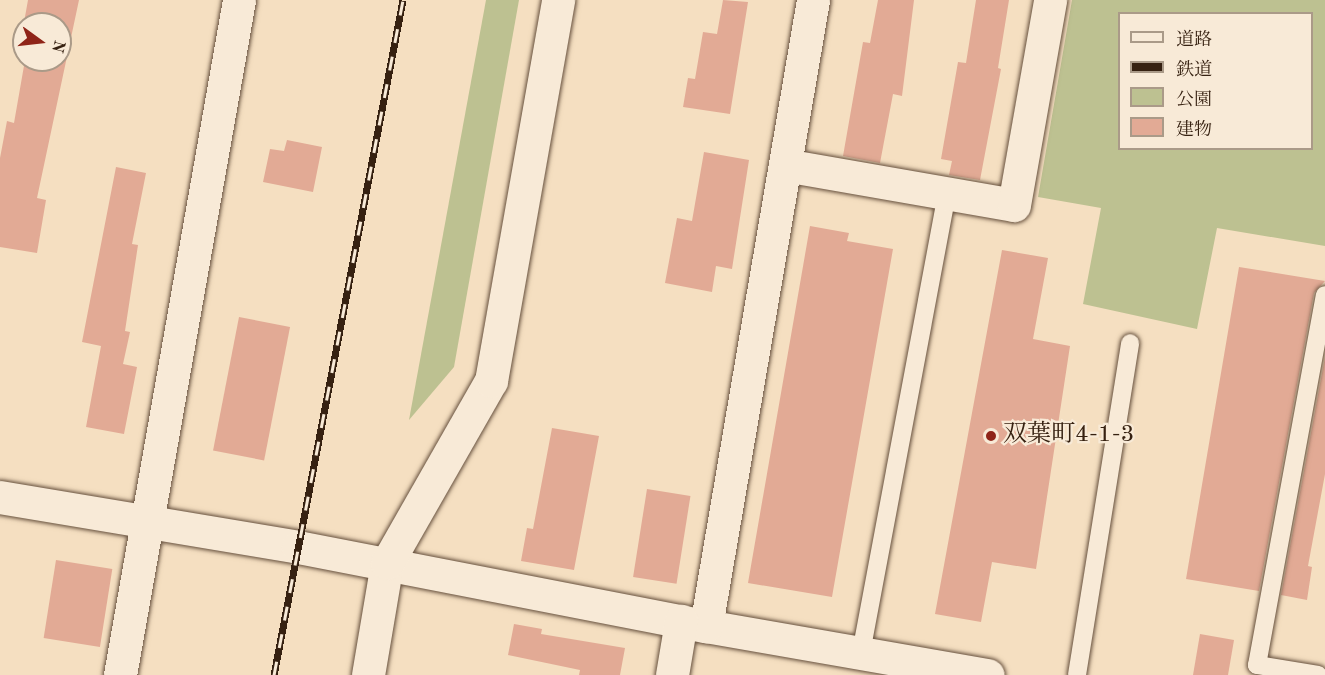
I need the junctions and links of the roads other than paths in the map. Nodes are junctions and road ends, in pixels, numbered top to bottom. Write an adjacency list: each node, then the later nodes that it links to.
1 (239, 0): 10 (street)
2 (558, 0): 11 (street)
3 (813, 0): 5 (street)
4 (1050, 0): 6 (street)
5 (785, 165): 6 (street); 12 (street)
6 (947, 193): 13 (lane)
7 (1325, 296): 20 (lane)
8 (1130, 343): 19 (lane)
9 (0, 497): 10 (street)
10 (149, 521): 11 (street); 15 (street)
11 (387, 563): 12 (street); 16 (street)
12 (693, 624): 13 (street); 17 (street)
13 (861, 653): 14 (street)
14 (955, 672): 18 (street)
15 (120, 675)
16 (368, 675)
17 (672, 675)
18 (988, 675)
19 (1077, 675)
20 (1318, 675)

